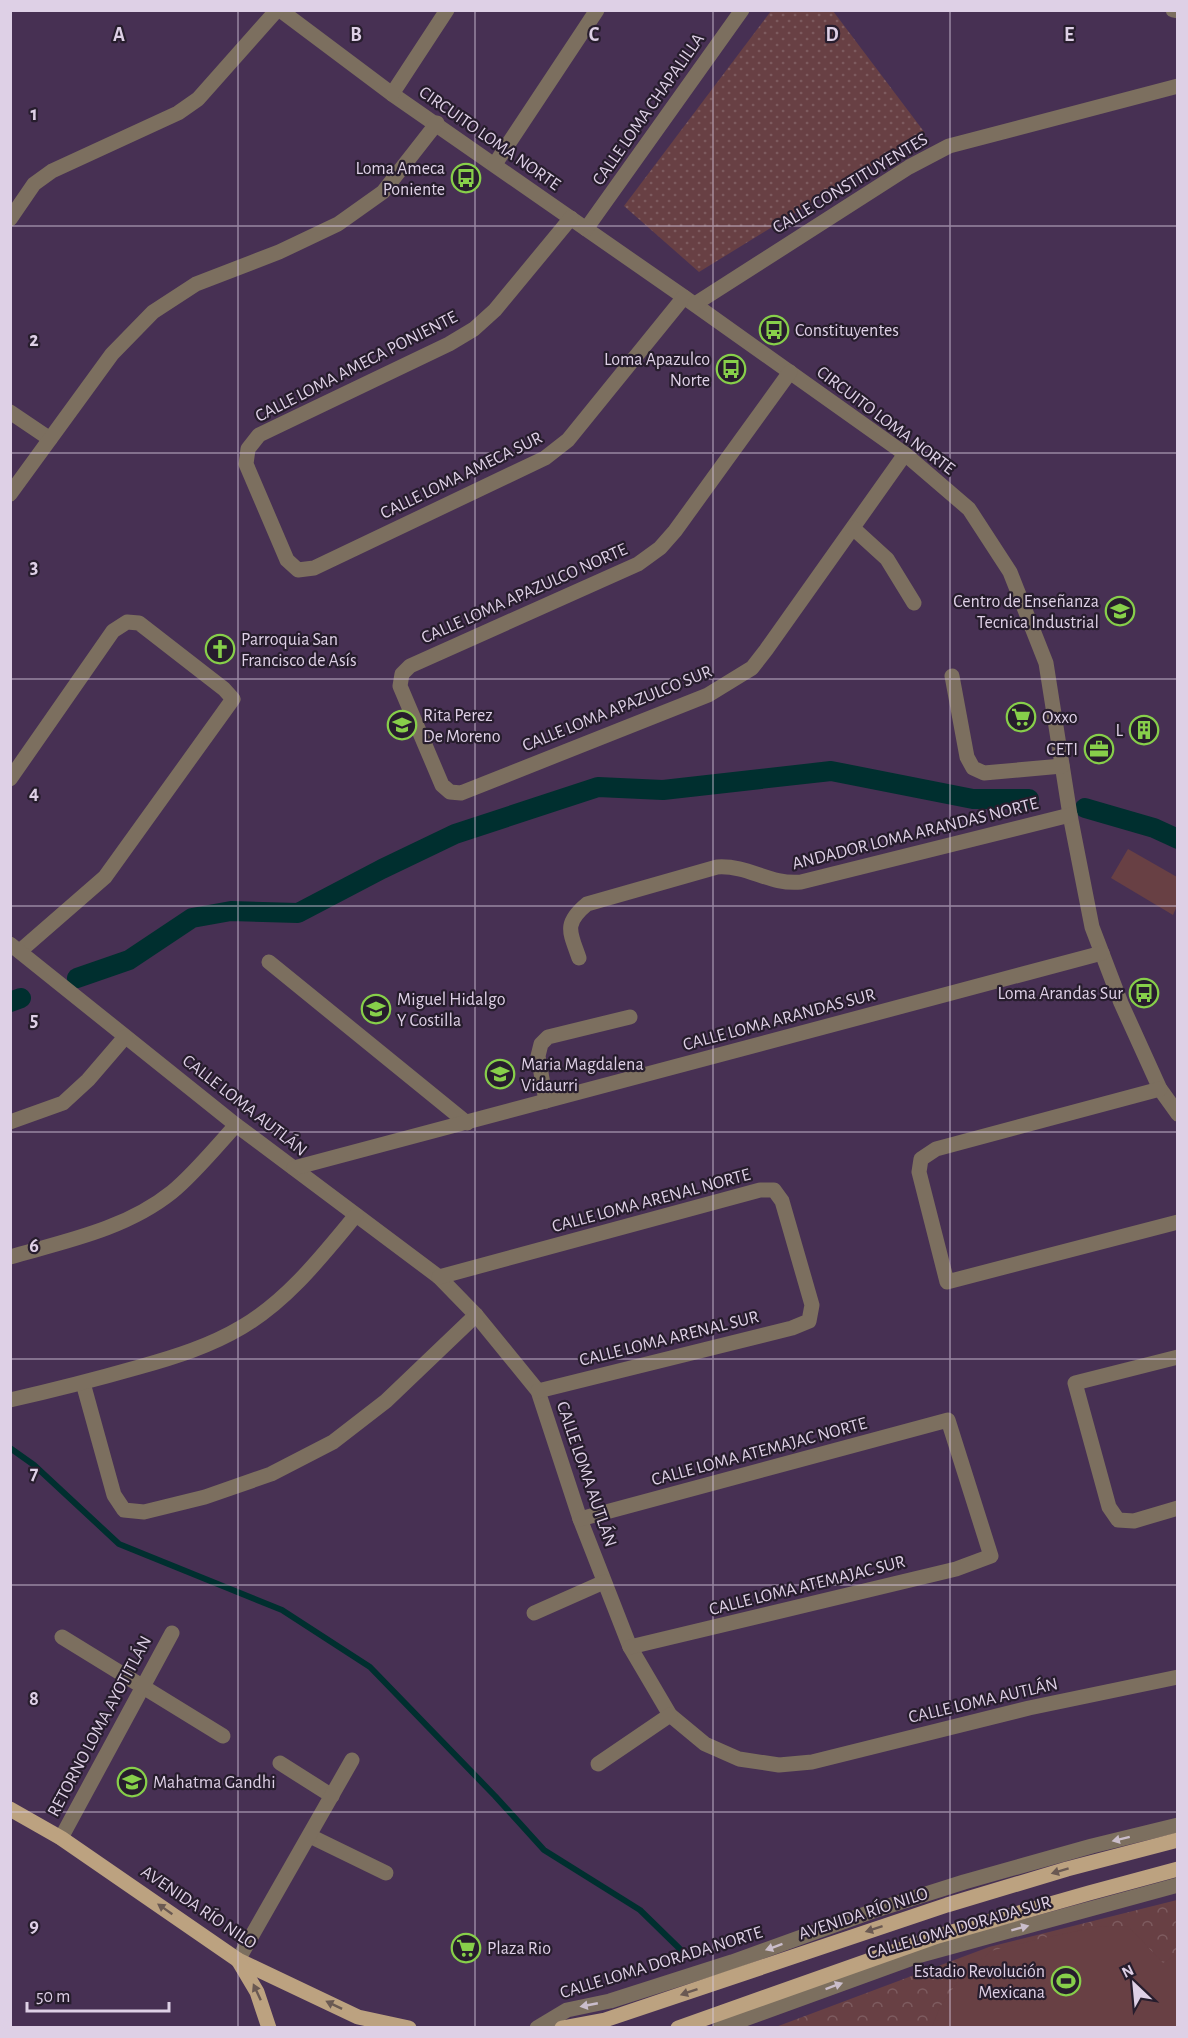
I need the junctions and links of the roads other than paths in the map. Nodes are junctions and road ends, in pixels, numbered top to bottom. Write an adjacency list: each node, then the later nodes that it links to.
1 (279, 10): 6 (street, CIRCUITO LOMA NORTE); 10 (street)
2 (447, 10): 6 (street)
3 (597, 10): 8 (street)
4 (742, 10): 11 (street, CALLE LOMA CHAPALILLA)
5 (1178, 86): 12 (street, CALLE CONSTITUYENTES)
6 (392, 94): 7 (street, CIRCUITO LOMA NORTE)
7 (437, 123): 8 (street, CIRCUITO LOMA NORTE); 15 (street)
8 (495, 164): 9 (street, CIRCUITO LOMA NORTE)
9 (571, 218): 11 (street, CIRCUITO LOMA NORTE); 19 (street, CALLE LOMA AMECA PONIENTE)
10 (10, 219)
11 (586, 229): 12 (street, CIRCUITO LOMA NORTE)
12 (690, 300): 13 (street, CIRCUITO LOMA NORTE); 19 (street, CALLE LOMA AMECA SUR)
13 (790, 372): 16 (street, CIRCUITO LOMA NORTE); 24 (street, CALLE LOMA APAZULCO NORTE)
14 (10, 412): 15 (street)
15 (50, 438): 17 (street)
16 (905, 454): 18 (street, CALLE LOMA APAZULCO SUR); 22 (street, CIRCUITO LOMA NORTE)
17 (10, 494)
18 (853, 528): 20 (street); 24 (street, CALLE LOMA APAZULCO SUR)
19 (298, 570)
20 (914, 603)
21 (952, 676): 22 (street)
22 (1062, 766): 25 (street, CIRCUITO LOMA NORTE)
23 (10, 779): 26 (street)
24 (450, 792)
25 (1070, 815): 27 (street, CIRCUITO LOMA NORTE); 28 (street, ANDADOR LOMA ARANDAS NORTE)
26 (15, 948): 31 (street, CALLE LOMA AUTLÁN)
27 (1102, 953): 32 (street, CIRCUITO LOMA NORTE); 33 (street, CALLE LOMA ARANDAS SUR)
28 (579, 958)
29 (269, 962): 36 (street)
30 (630, 1017): 33 (street)
31 (125, 1036): 35 (street); 37 (street, CALLE LOMA AUTLÁN)
32 (1160, 1089): 34 (street, CIRCUITO LOMA NORTE); 40 (street)
33 (546, 1101): 36 (street, CALLE LOMA ARANDAS SUR)
34 (1178, 1114)
35 (10, 1122)
36 (466, 1123): 38 (street, CALLE LOMA ARANDAS SUR)
37 (236, 1125): 38 (street, CALLE LOMA AUTLÁN); 41 (street)
38 (294, 1168): 39 (street, CALLE LOMA AUTLÁN)
39 (356, 1215): 42 (street, CALLE LOMA AUTLÁN); 46 (street)
40 (1178, 1222)
41 (10, 1257)
42 (439, 1277): 43 (street, CALLE LOMA AUTLÁN); 44 (street, CALLE LOMA ARENAL NORTE)
43 (476, 1315): 46 (street); 47 (street, CALLE LOMA AUTLÁN)
44 (808, 1321): 47 (street, CALLE LOMA ARENAL SUR)
45 (1178, 1357): 49 (street)
46 (83, 1383): 48 (street)
47 (538, 1391): 50 (street, CALLE LOMA AUTLÁN)
48 (10, 1400)
49 (1178, 1508)
50 (580, 1519): 51 (street, CALLE LOMA ATEMAJAC NORTE); 52 (street, CALLE LOMA AUTLÁN)
51 (991, 1556): 56 (street, CALLE LOMA ATEMAJAC SUR)
52 (604, 1581): 53 (street); 56 (street, CALLE LOMA AUTLÁN)
53 (534, 1613)
54 (172, 1633): 58 (street, RETORNO LOMA AYOTITLÁN)
55 (62, 1636): 58 (street)
56 (630, 1647): 59 (street, CALLE LOMA AUTLÁN)
57 (1178, 1677): 59 (street, CALLE LOMA AUTLÁN)
58 (143, 1686): 60 (street); 68 (street, RETORNO LOMA AYOTITLÁN)
59 (670, 1715): 63 (street)
60 (223, 1736)
61 (352, 1760): 64 (street)
62 (280, 1763): 64 (street)
63 (598, 1764)
64 (332, 1796): 67 (street)
65 (10, 1809): 68 (main road, AVENIDA RÍO NILO)
66 (1178, 1825): 79 (street, CALLE LOMA DORADA NORTE, one-way to 79)
67 (310, 1836): 71 (street); 74 (street)
68 (61, 1838): 74 (main road, AVENIDA RÍO NILO, one-way to 68)
69 (1178, 1840): 80 (main road, AVENIDA RÍO NILO, one-way to 80)
70 (1178, 1869): 73 (main road)
71 (386, 1873)
72 (1178, 1885): 73 (street, CALLE LOMA DORADA SUR)
73 (1043, 1914): 81 (main road); 82 (street, CALLE LOMA DORADA SUR, one-way to 73)
74 (238, 1959): 75 (main road, AVENIDA RÍO NILO, one-way to 74); 77 (main road, one-way to 74)
75 (360, 2022): 76 (main road, AVENIDA RÍO NILO)
76 (386, 2026): 78 (main road, AVENIDA RÍO NILO)
77 (269, 2028)
78 (409, 2028)
79 (537, 2028)
80 (562, 2028)
81 (678, 2028)
82 (720, 2028)

